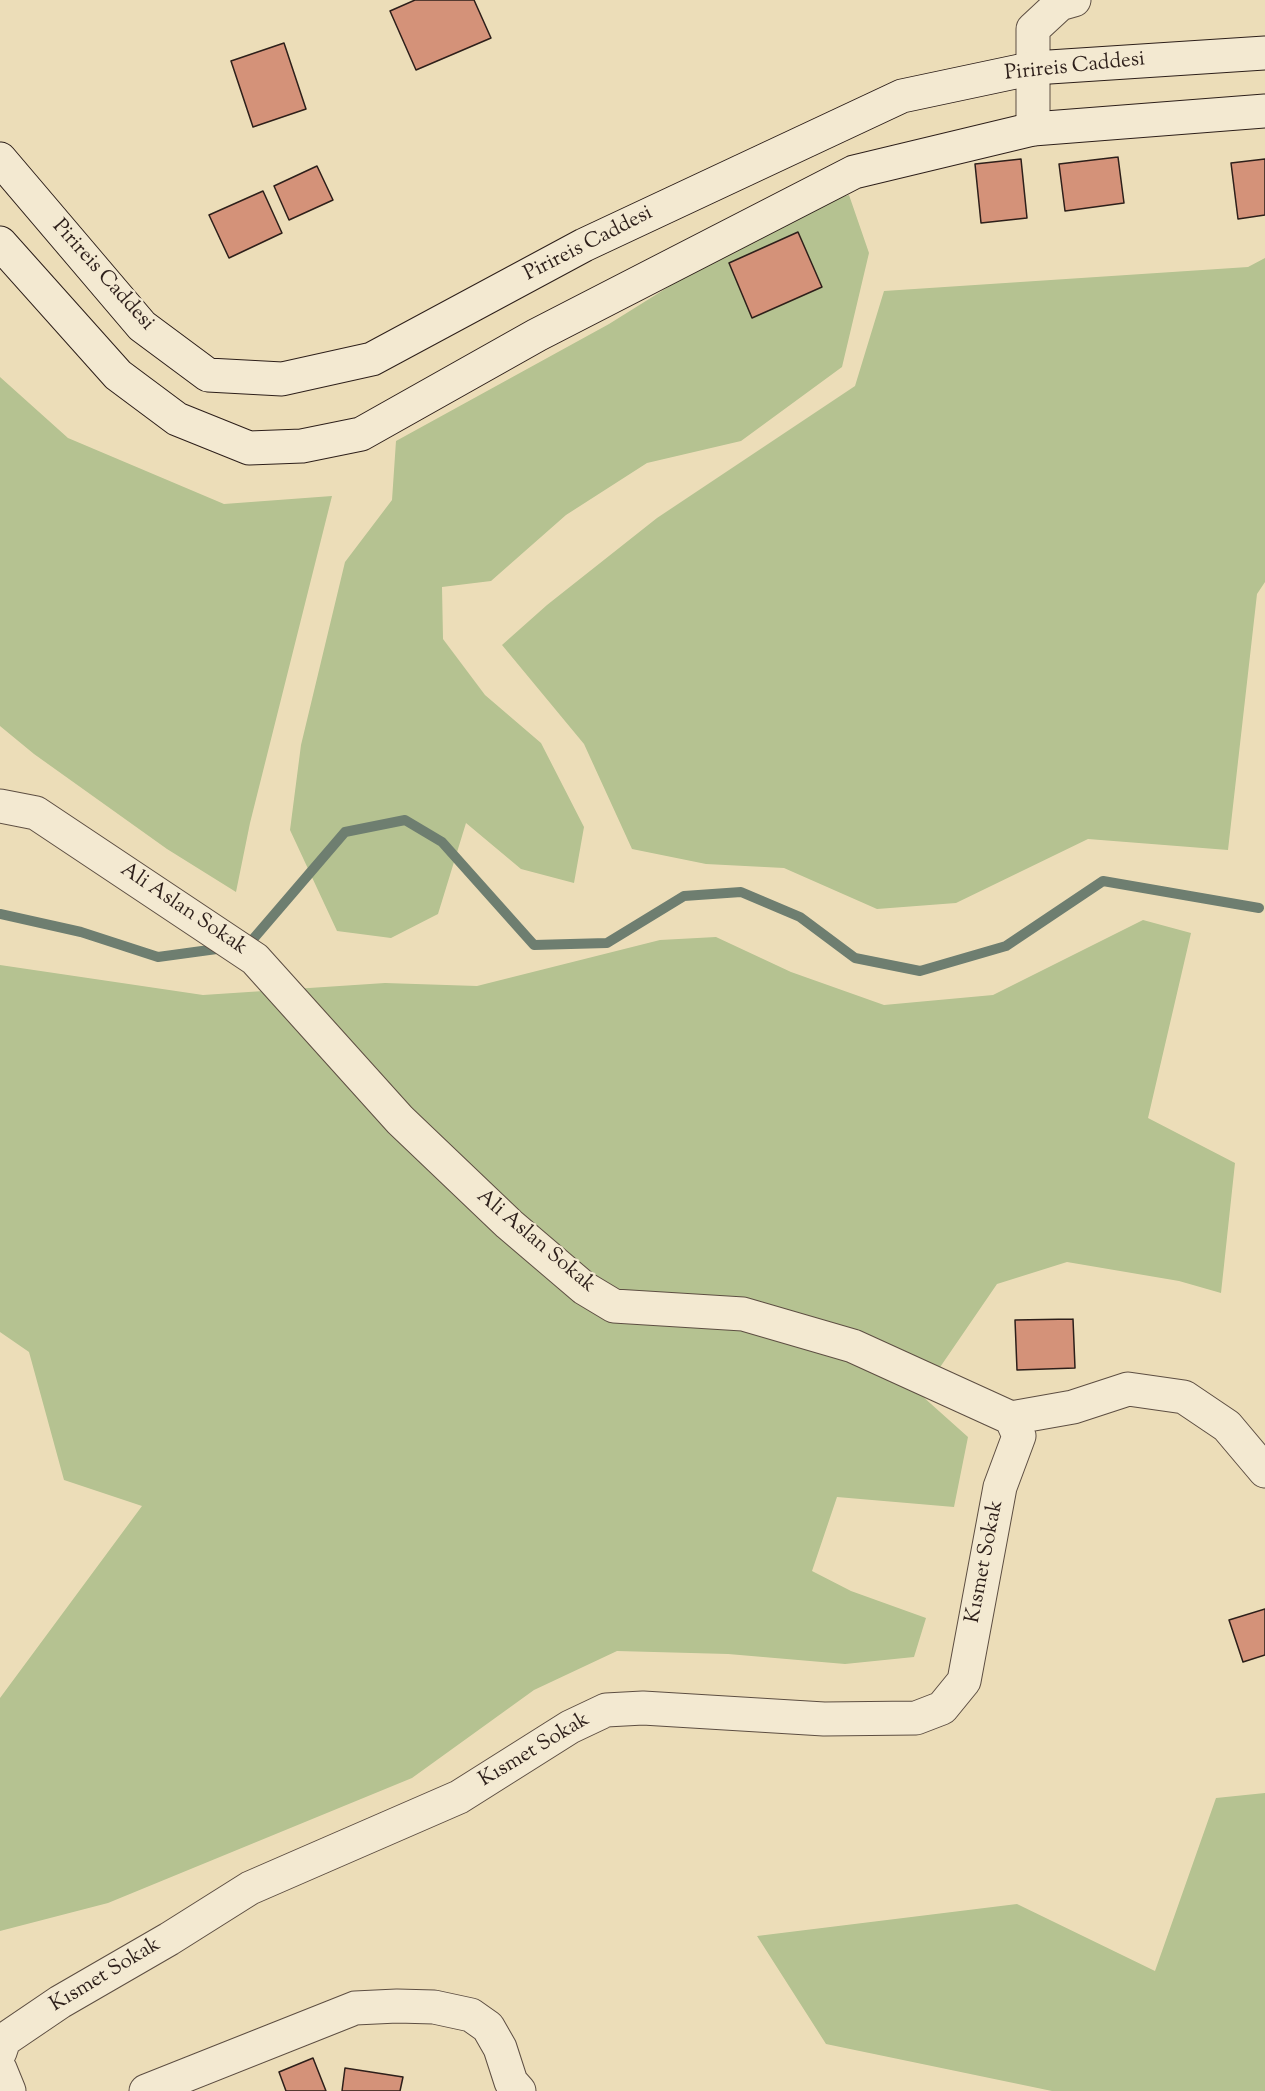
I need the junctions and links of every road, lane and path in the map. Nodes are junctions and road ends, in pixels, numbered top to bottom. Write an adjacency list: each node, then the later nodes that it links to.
1 (1074, 0): 3 (street)
2 (1265, 53): 3 (street, Pirireis Caddesi)
3 (1034, 68): 5 (street); 6 (street, Pirireis Caddesi)
4 (1265, 111): 5 (street)
5 (1033, 129): 7 (street)
6 (0, 159)
7 (0, 243)
8 (0, 789): 10 (street)
9 (0, 806): 10 (street, Ali Aslan Sokak)
10 (36, 813): 11 (street, Ali Aslan Sokak)
11 (1011, 1418): 12 (street); 13 (street, Kısmet Sokak)
12 (1265, 1471)
13 (0, 2052)
14 (0, 2069): 15 (street)
15 (9, 2091)
16 (146, 2091): 17 (street)
17 (519, 2091)

